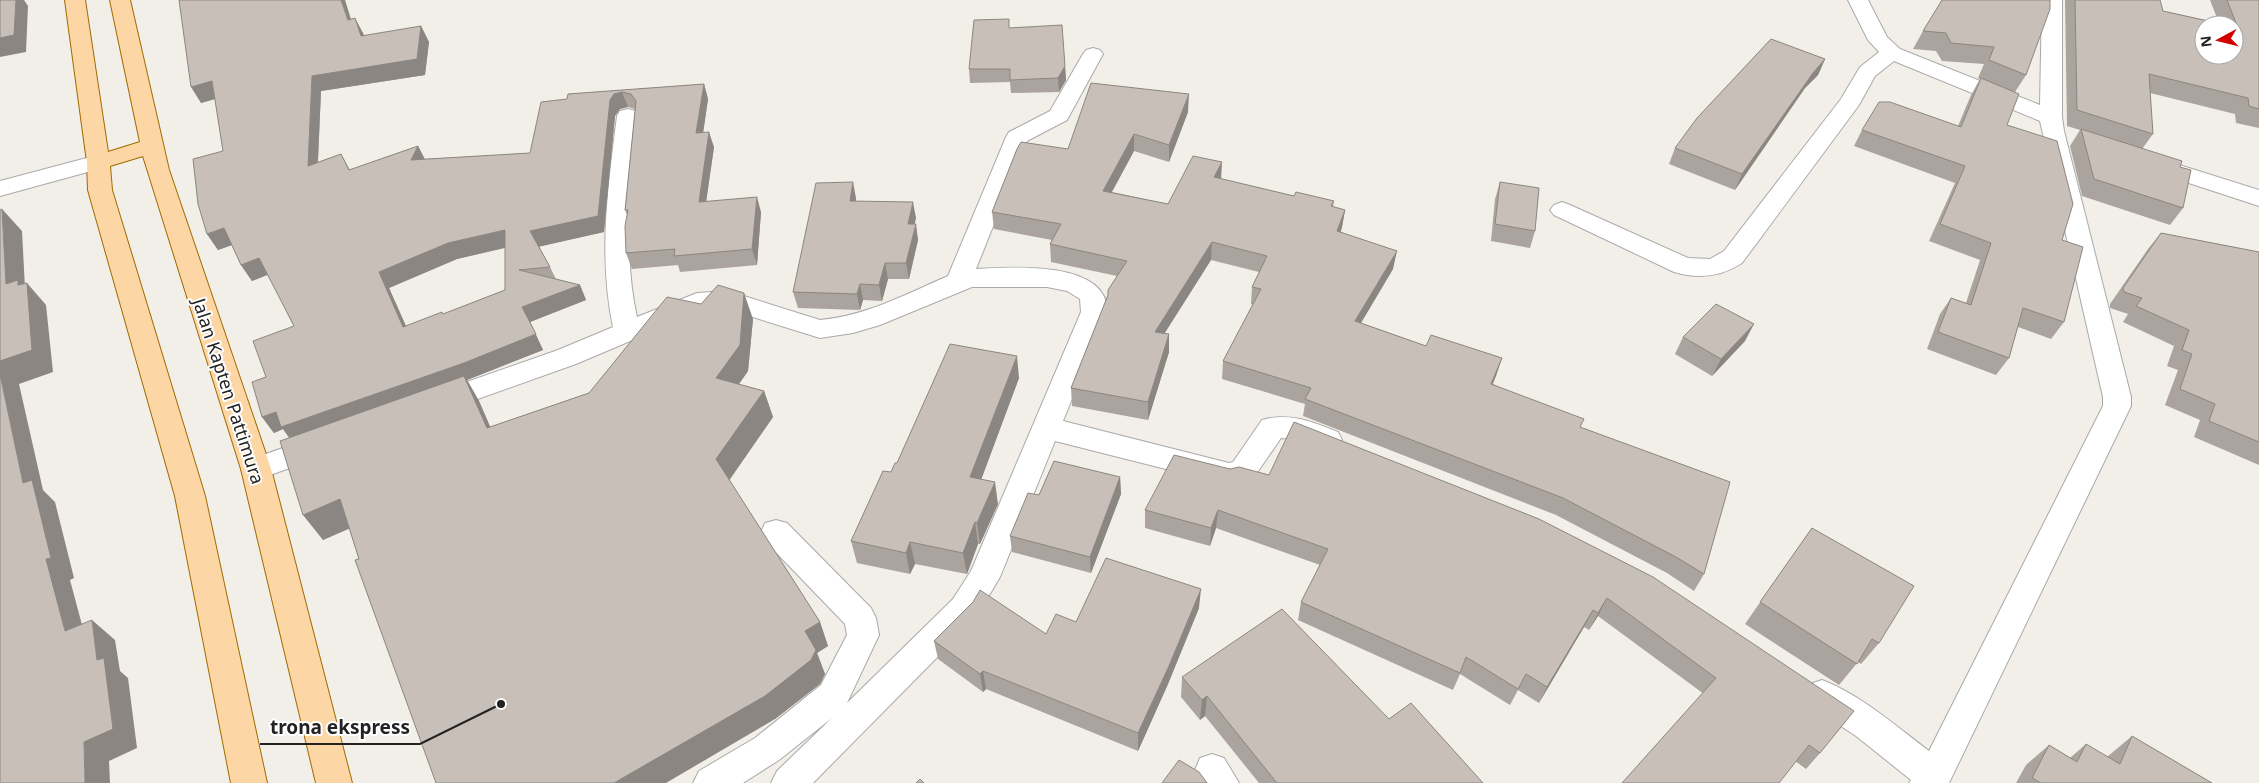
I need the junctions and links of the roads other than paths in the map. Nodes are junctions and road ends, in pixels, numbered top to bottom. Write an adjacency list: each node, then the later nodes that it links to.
1 (75, 0): 12 (main road)
2 (120, 0): 10 (main road, Jalan Kapten Pattimura)
3 (1858, 0): 5 (street)
4 (2052, 0): 8 (street)
5 (1893, 53): 8 (street); 15 (street)
6 (1093, 54): 16 (street)
7 (628, 116): 17 (street)
8 (2052, 124): 9 (street); 25 (street)
9 (2081, 140)
10 (152, 146): 12 (main road); 22 (main road, Jalan Kapten Pattimura)
11 (2137, 159): 14 (street)
12 (98, 162): 13 (street); 26 (main road)
13 (0, 188)
14 (2259, 198)
15 (1562, 210)
16 (958, 282): 17 (street); 19 (street)
17 (627, 332): 18 (street)
18 (411, 413)
19 (1046, 428): 21 (street); 29 (street)
20 (347, 436): 22 (street)
21 (1350, 449)
22 (256, 469): 27 (main road, Jalan Kapten Pattimura)
23 (776, 532): 28 (street)
24 (1802, 682): 25 (street)
25 (1931, 780)
26 (249, 783)
27 (334, 783)
28 (711, 783)
29 (789, 783)

